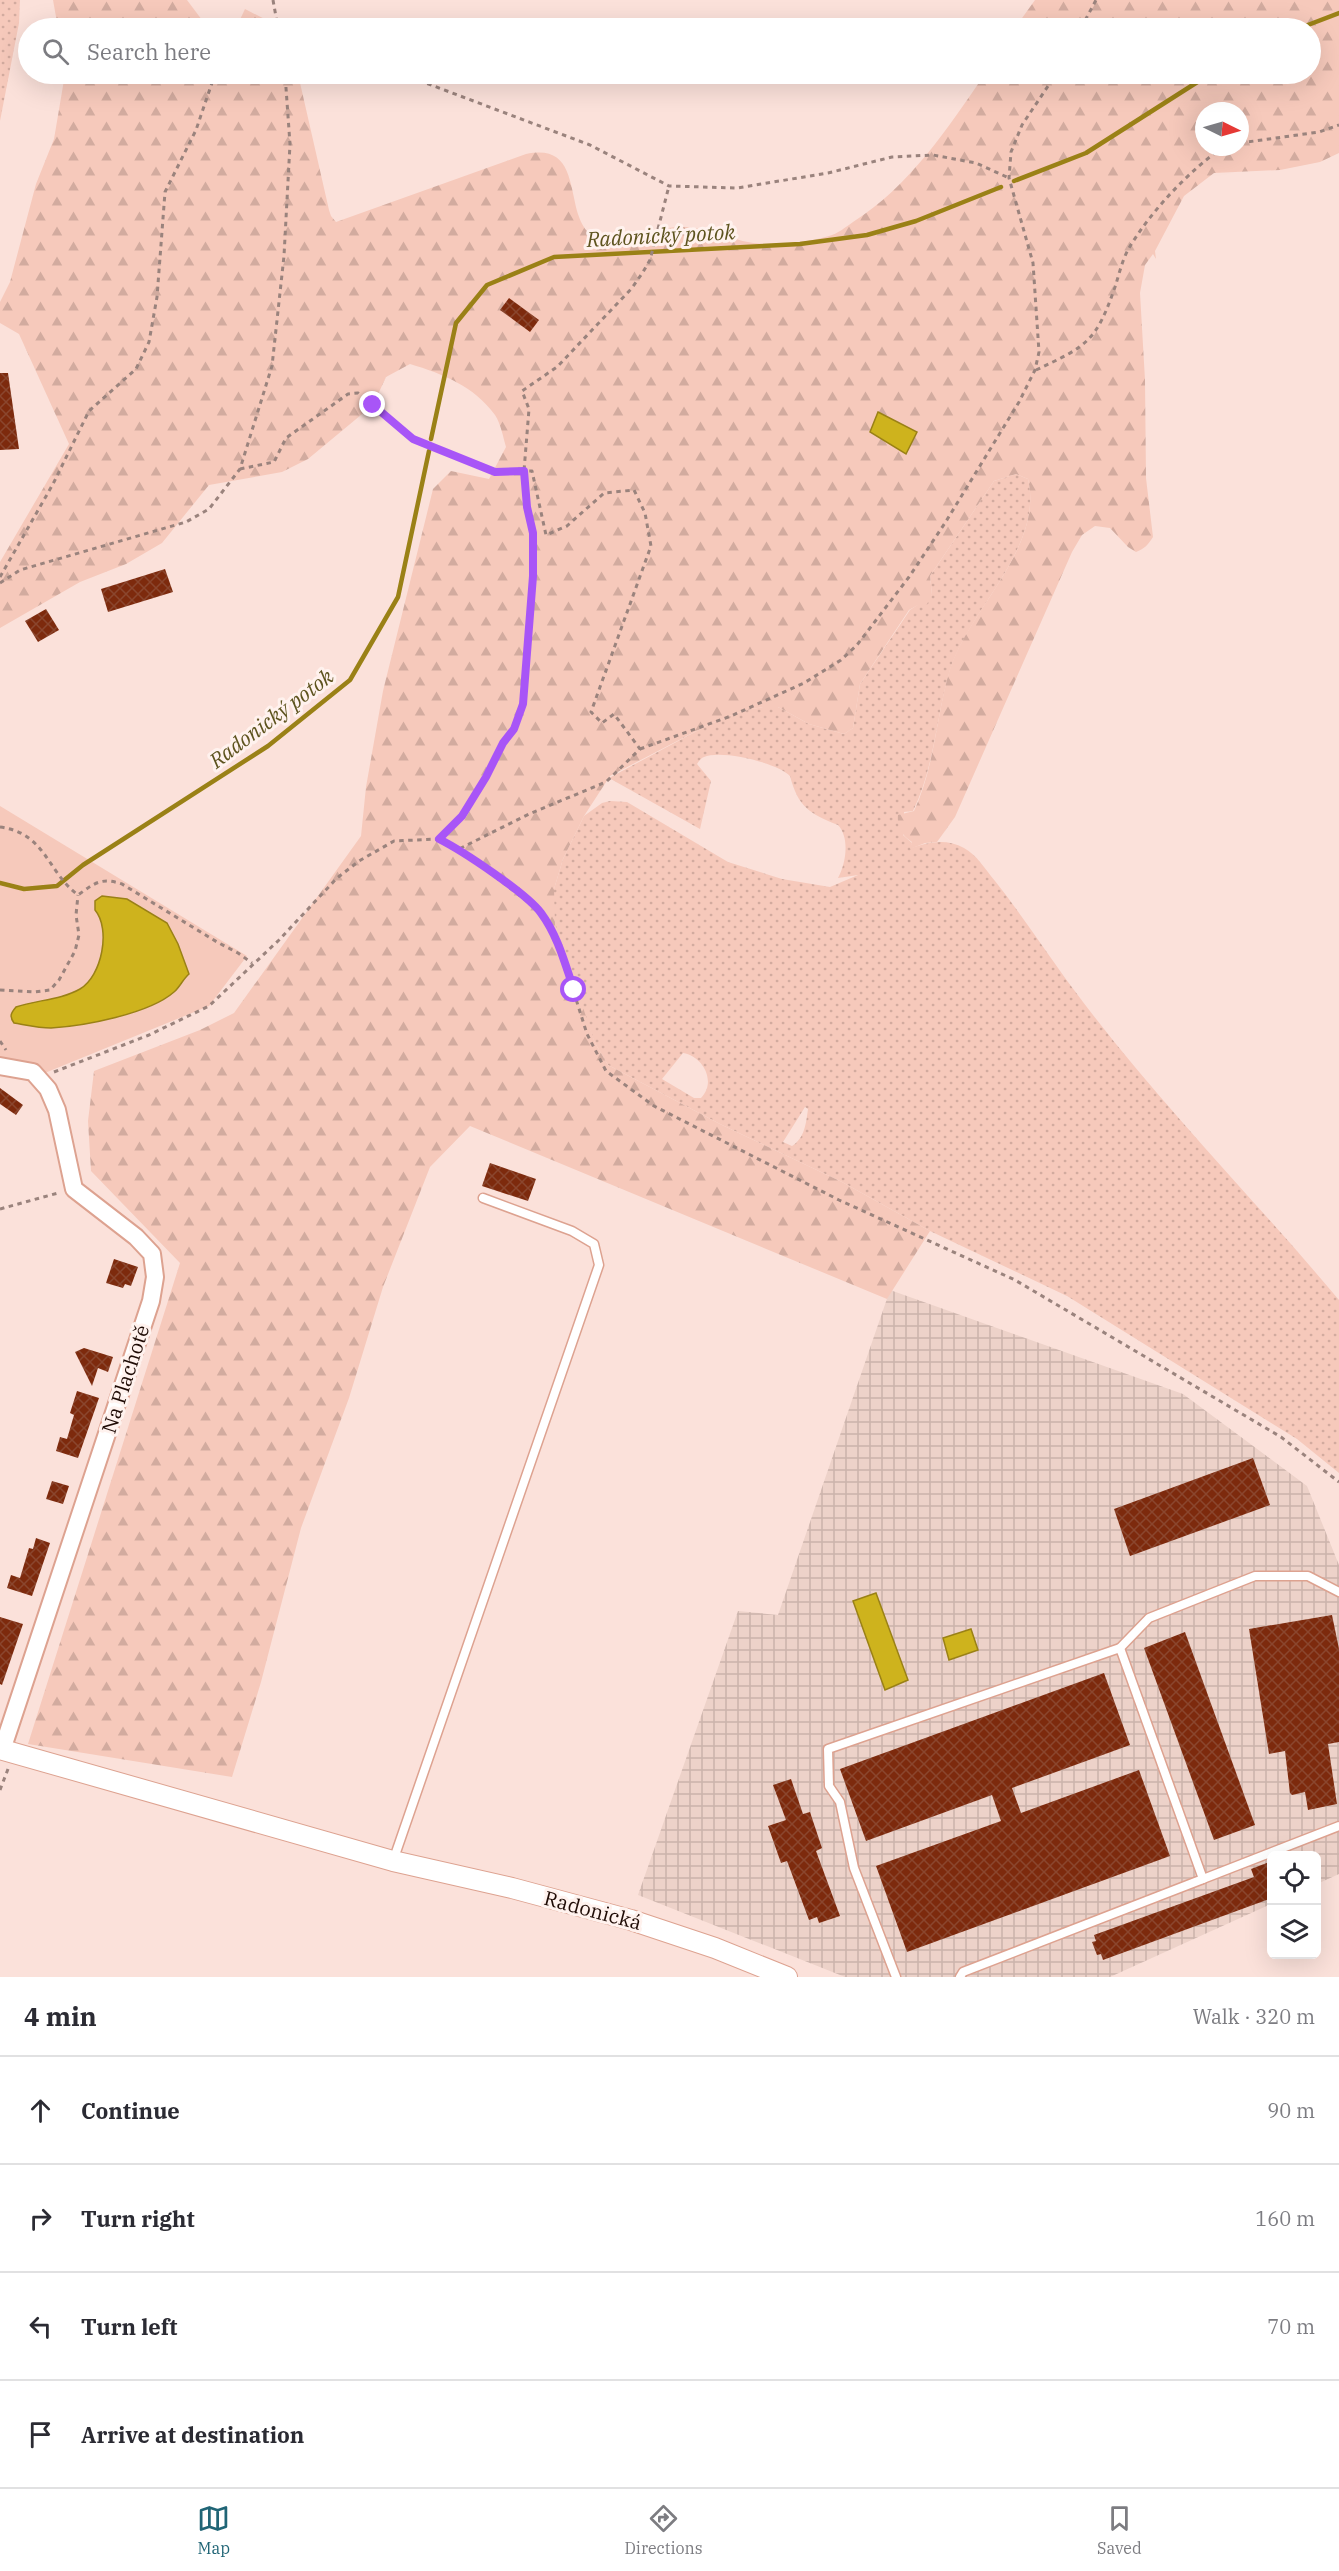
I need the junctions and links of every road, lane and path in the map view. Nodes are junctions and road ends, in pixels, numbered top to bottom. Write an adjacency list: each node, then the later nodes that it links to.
1 (273, 0): 3 (path)
2 (1096, 0): 4 (path)
3 (276, 18)
4 (1086, 18)
5 (212, 84): 17 (path)
6 (286, 84): 15 (path)
7 (428, 84): 13 (path)
8 (1049, 84): 12 (path)
9 (1339, 124): 10 (path)
10 (1249, 142)
11 (1210, 156): 14 (path)
12 (1009, 178): 13 (path); 14 (path)
13 (669, 186): 16 (path)
14 (1035, 370): 19 (path)
15 (240, 469): 16 (path); 18 (path)
16 (524, 471): 19 (path); 21 (path)
17 (0, 576)
18 (0, 583)
19 (640, 749): 22 (path)
20 (0, 827): 23 (path)
21 (439, 839): 22 (path); 24 (path)
22 (459, 849): 31 (path)
23 (78, 896): 24 (path); 25 (path)
24 (252, 963): 27 (path)
25 (0, 990)
26 (0, 1066): 27 (street)
27 (33, 1072): 28 (street)
28 (74, 1189): 30 (path); 34 (street, Na Plachotě)
29 (483, 1198): 37 (lane)
30 (0, 1209)
31 (1339, 1482)
32 (1339, 1593): 33 (lane)
33 (1120, 1648): 38 (lane); 40 (lane)
34 (5, 1751): 35 (path); 37 (street, Radonická)
35 (0, 1790)
36 (1339, 1826): 38 (lane)
37 (393, 1861): 39 (street, Radonická)
38 (1203, 1879): 41 (lane)
39 (787, 1977)
40 (896, 1977)
41 (960, 1977)

